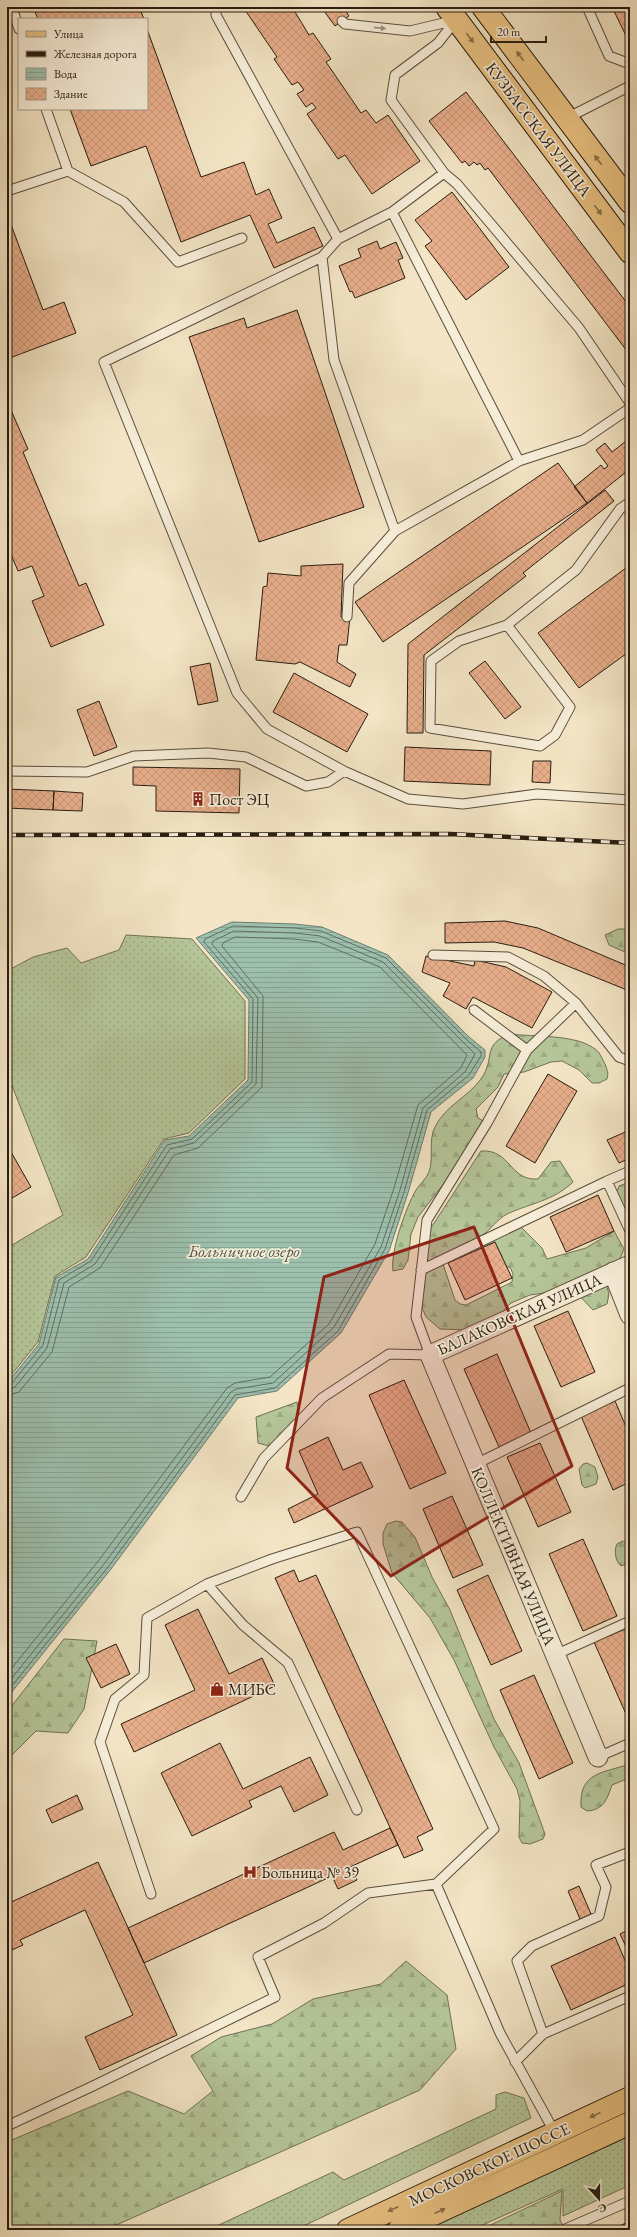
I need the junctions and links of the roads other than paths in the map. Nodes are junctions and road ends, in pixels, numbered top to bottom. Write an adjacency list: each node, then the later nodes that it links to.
1 (216, 7): 18 (lane)
2 (483, 7): 11 (main road, КУЗБАССКАЯ УЛИЦА, one-way to 2)
3 (587, 7): 8 (lane)
4 (10, 10): 7 (lane)
5 (452, 13): 6 (lane, one-way to 5); 13 (lane); 19 (main road, КУЗБАССКАЯ УЛИЦА, one-way to 19)
6 (342, 21)
7 (18, 27)
8 (630, 64)
9 (630, 86): 11 (lane)
10 (46, 110): 12 (lane)
11 (567, 118): 15 (main road, КУЗБАССКАЯ УЛИЦА, one-way to 11)
12 (68, 170): 14 (lane); 17 (lane)
13 (444, 173): 16 (lane); 21 (lane)
14 (7, 191)
15 (630, 202)
16 (392, 212): 18 (lane); 23 (lane)
17 (242, 238)
18 (338, 238): 20 (lane)
19 (630, 252)
20 (322, 257): 25 (lane); 29 (lane)
21 (630, 403)
22 (630, 408): 23 (lane)
23 (519, 461): 25 (lane)
24 (630, 502): 27 (lane)
25 (394, 531): 26 (lane)
26 (347, 617)
27 (507, 625): 27 (lane)
28 (7, 771): 29 (lane)
29 (344, 771): 30 (lane)
30 (630, 800)
31 (433, 955): 32 (lane)
32 (576, 1002): 34 (lane); 35 (lane)
33 (474, 1010): 34 (lane)
34 (527, 1050): 40 (lane)
35 (630, 1060)
36 (630, 1171): 37 (lane)
37 (607, 1181): 38 (lane); 40 (lane)
38 (630, 1231)
39 (622, 1268): 41 (street); 42 (street, БАЛАКОВСКАЯ УЛИЦА)
40 (421, 1270): 42 (lane)
41 (630, 1315)
42 (430, 1355): 44 (street, КОЛЛЕКТИВНАЯ УЛИЦА); 45 (lane)
43 (630, 1388): 44 (lane)
44 (476, 1464): 48 (street, КОЛЛЕКТИВНАЯ УЛИЦА)
45 (241, 1497)
46 (207, 1584): 51 (lane); 53 (lane); 54 (lane)
47 (630, 1621): 48 (lane)
48 (556, 1655): 50 (street, КОЛЛЕКТИВНАЯ УЛИЦА)
49 (630, 1743): 50 (lane)
50 (598, 1757)
51 (357, 1810)
52 (630, 1852): 56 (lane)
53 (436, 1884): 57 (lane); 60 (lane)
54 (151, 1894)
55 (630, 1996): 56 (lane)
56 (543, 2034): 57 (lane)
57 (514, 2062): 61 (lane)
58 (630, 2098): 61 (main road, МОСКОВСКОЕ ШОССЕ, one-way to 61)
59 (630, 2123): 63 (main road, МОСКОВСКОЕ ШОССЕ, one-way to 59)
60 (7, 2126)
61 (555, 2133): 64 (main road, МОСКОВСКОЕ ШОССЕ, one-way to 64)
62 (630, 2200): 65 (lane)
63 (403, 2229)
64 (348, 2230)
65 (562, 2230)

